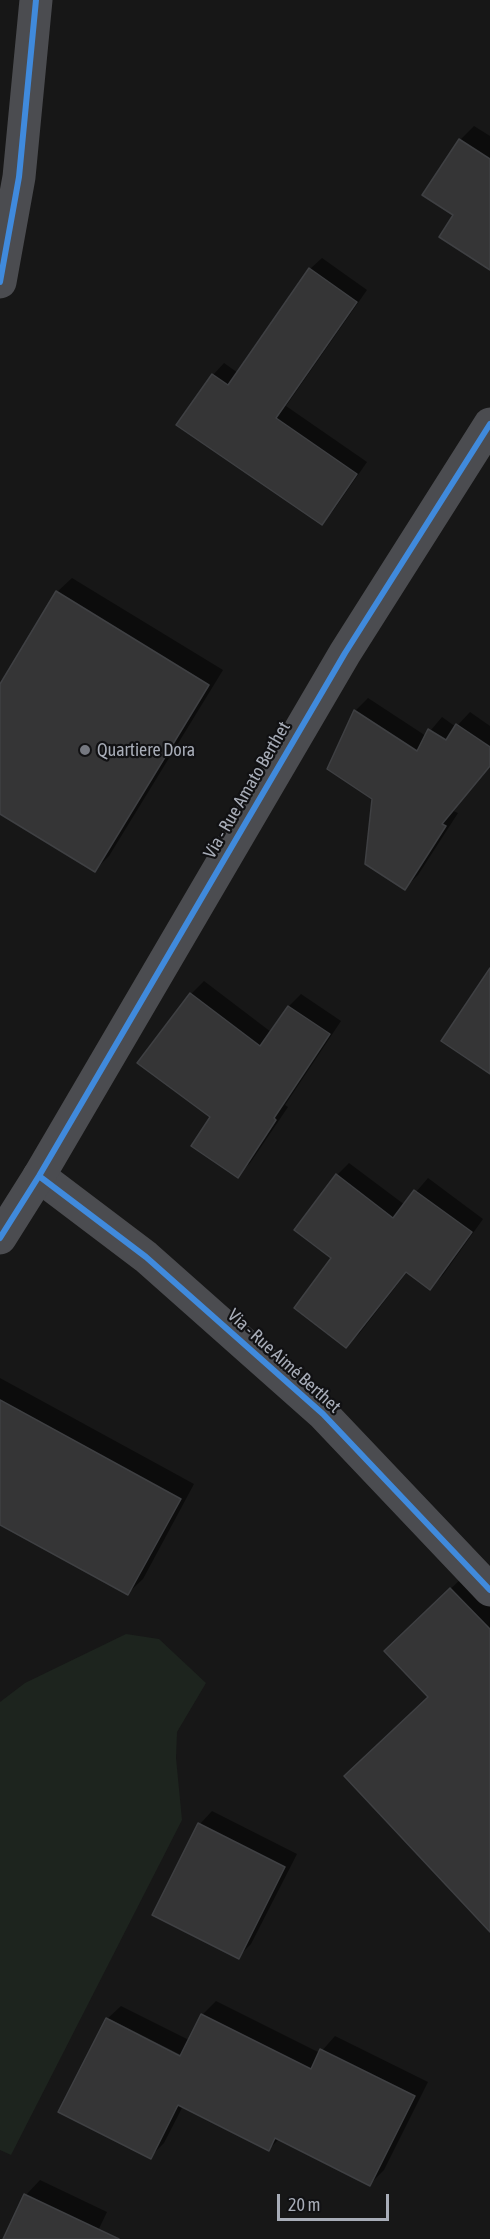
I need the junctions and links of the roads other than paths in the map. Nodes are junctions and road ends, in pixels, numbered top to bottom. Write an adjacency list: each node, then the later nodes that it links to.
1 (36, 0): 2 (street)
2 (0, 282)
3 (490, 424): 4 (street, Via - Rue Amato Berthet)
4 (39, 1176): 5 (street, Via - Rue Amato Berthet); 6 (street, Via - Rue Aimé Berthet)
5 (0, 1238)
6 (490, 1590)

